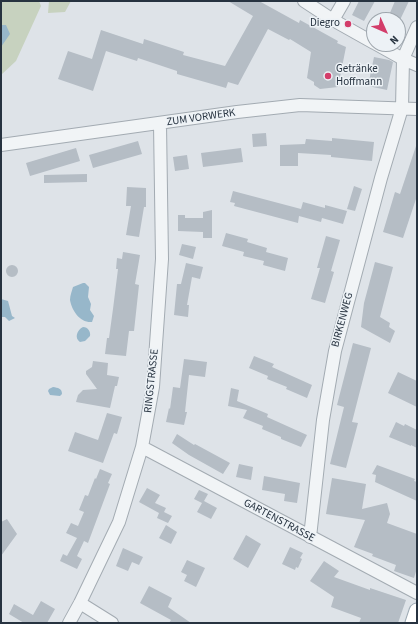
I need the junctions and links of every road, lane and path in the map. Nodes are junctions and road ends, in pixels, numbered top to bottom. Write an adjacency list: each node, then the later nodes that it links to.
1 (304, 1): 3 (street)
2 (344, 1): 3 (street)
3 (333, 20): 5 (street)
4 (417, 27): 7 (street)
5 (366, 38)
6 (391, 52): 7 (street)
7 (403, 59): 8 (street); 9 (street, BIRKENWEG)
8 (417, 65)
9 (402, 108): 10 (street, ZUM VORWERK); 11 (street, ZUM VORWERK); 14 (street, BIRKENWEG)
10 (417, 109)
11 (160, 124): 12 (street, ZUM VORWERK); 13 (street, RINGSTRASSE)
12 (1, 145)
13 (142, 447): 14 (street, GARTENSTRASSE); 16 (street, RINGSTRASSE)
14 (310, 537): 15 (street, GARTENSTRASSE)
15 (417, 594)
16 (80, 603): 18 (street, RINGSTRASSE); 19 (street)
17 (417, 611): 20 (main road)
18 (69, 623)
19 (112, 623)
20 (413, 623)

